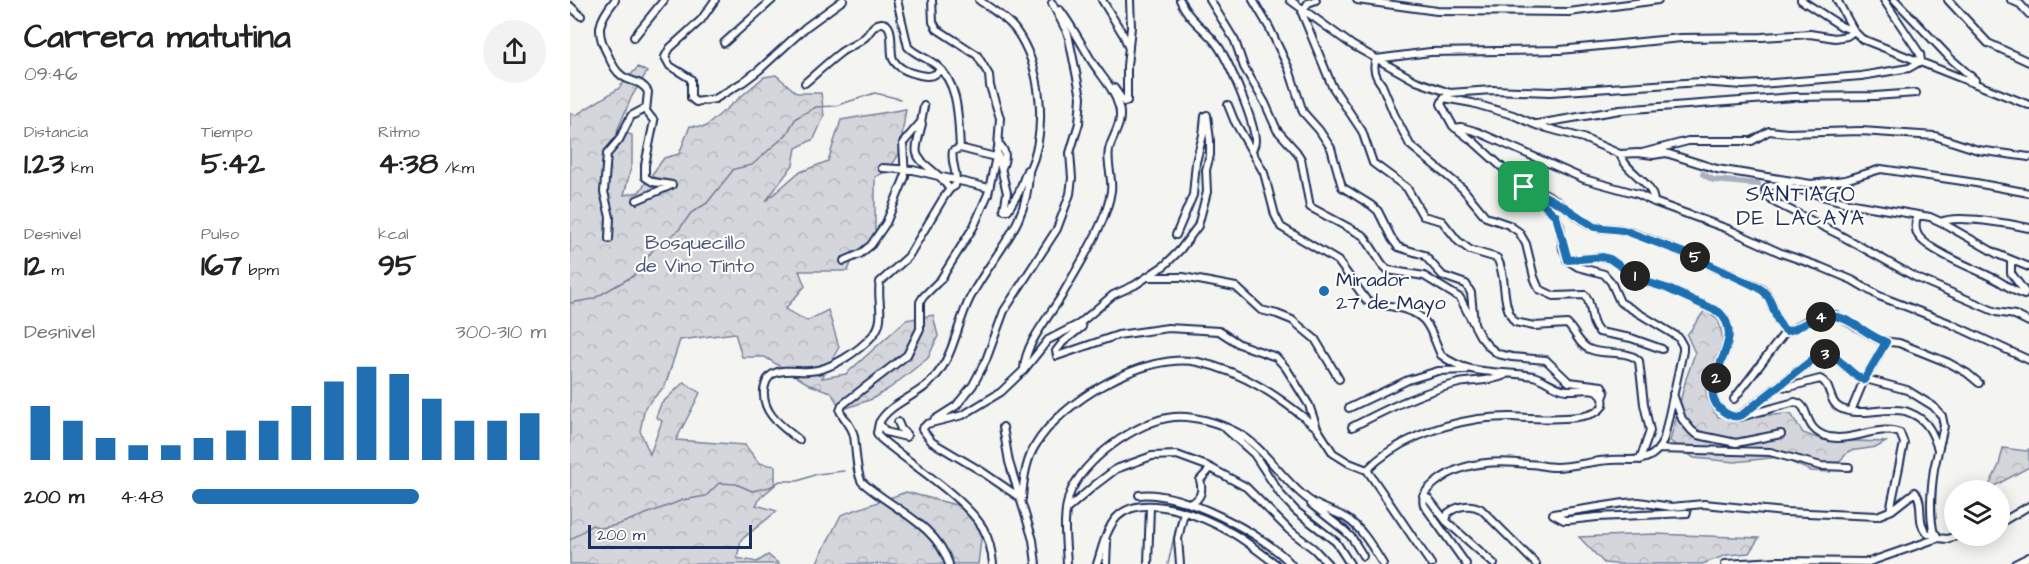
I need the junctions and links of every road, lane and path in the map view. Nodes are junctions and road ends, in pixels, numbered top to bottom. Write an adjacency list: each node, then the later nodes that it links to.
1 (615, 0): 45 (street)
2 (664, 0): 30 (street)
3 (715, 0): 5 (street)
4 (772, 0): 31 (street)
5 (843, 0)
6 (897, 0): 36 (street)
7 (932, 0): 50 (street)
8 (979, 0): 57 (street)
9 (1102, 0): 32 (street)
10 (1130, 0): 32 (street)
11 (1180, 0): 51 (street)
12 (1210, 0): 79 (street)
13 (1253, 0): 79 (street)
14 (1290, 0): 26 (street)
15 (1316, 0): 26 (street)
16 (1357, 0): 17 (street)
17 (1658, 0)
18 (1801, 0): 29 (street)
19 (1837, 0): 29 (street)
20 (1884, 0): 34 (street)
21 (1895, 0): 39 (street)
22 (1948, 0): 35 (street)
23 (2011, 0): 27 (street)
24 (1051, 1): 37 (street); 99 (street)
25 (570, 6): 28 (street)
26 (1303, 10): 33 (street); 108 (street)
27 (2029, 14)
28 (581, 16)
29 (1854, 31): 33 (street); 34 (street)
30 (634, 37)
31 (724, 43)
32 (1129, 49): 37 (street)
33 (1376, 58): 41 (street); 82 (street)
34 (1921, 61): 39 (street); 41 (street)
35 (2029, 62)
36 (941, 70): 38 (street); 49 (street)
37 (1107, 82): 85 (street)
38 (805, 83)
39 (1983, 86): 43 (street)
40 (1916, 93): 47 (street)
41 (1447, 95): 47 (street); 48 (street)
42 (1228, 105): 51 (street)
43 (2029, 105)
44 (924, 106): 46 (street)
45 (646, 108): 65 (street); 71 (street)
46 (921, 122): 56 (street); 58 (street)
47 (1536, 124): 53 (street)
48 (1455, 128): 61 (street); 66 (street)
49 (960, 148): 50 (street); 59 (street)
50 (997, 150): 57 (street); 62 (street)
51 (1252, 150): 84 (street)
52 (1642, 153): 53 (street); 54 (street); 60 (street)
53 (1620, 154): 66 (street)
54 (2029, 157)
55 (882, 168): 56 (street)
56 (905, 169): 58 (street); 73 (street)
57 (1029, 171): 98 (street)
58 (938, 176): 59 (street); 63 (street)
59 (957, 180): 62 (street); 63 (street)
60 (1799, 186): 64 (street); 67 (street); 78 (street)
61 (1524, 187): 72 (street); 80 (street)
62 (989, 188): 130 (street)
63 (950, 189): 105 (street)
64 (2029, 193)
65 (637, 200)
66 (1654, 202): 83 (street)
67 (1917, 216): 68 (street); 74 (street)
68 (1941, 222): 69 (street); 74 (street)
69 (2029, 228)
70 (1176, 235): 76 (street)
71 (609, 239)
72 (1568, 260): 91 (street); 96 (street)
73 (844, 261)
74 (2011, 261): 75 (street)
75 (2029, 267)
76 (1147, 277): 77 (street); 87 (street)
77 (1120, 292): 85 (street); 103 (street)
78 (2029, 321)
79 (1474, 324): 92 (street)
80 (1786, 331): 81 (street); 93 (street)
81 (1886, 342): 88 (street); 89 (street)
82 (1662, 348)
83 (2029, 360)
84 (1472, 369): 86 (street); 94 (street)
85 (1024, 370): 99 (street)
86 (1505, 375): 92 (street); 102 (street)
87 (1339, 379)
88 (1864, 380): 90 (street); 95 (street); 107 (street)
89 (1979, 383)
90 (1780, 386): 95 (street); 96 (street)
91 (1672, 394): 104 (street); 106 (street)
92 (1603, 398): 111 (street)
93 (1734, 399)
94 (1349, 408)
95 (1851, 411): 107 (street)
96 (1738, 417): 120 (street)
97 (898, 422): 98 (street)
98 (879, 423): 131 (street)
99 (927, 424): 114 (street)
100 (1003, 427): 114 (street)
101 (1222, 427): 115 (street); 119 (street); 141 (street)
102 (1352, 427)
103 (1317, 428): 111 (street); 114 (street)
104 (1781, 434)
105 (799, 440)
106 (1658, 449): 108 (street); 109 (street)
107 (1938, 450): 126 (street)
108 (1640, 460): 113 (street)
109 (1849, 467)
110 (1211, 468): 116 (street); 119 (street); 140 (street)
111 (1367, 470): 143 (street)
112 (1139, 495): 116 (street)
113 (1423, 496): 124 (street); 144 (street)
114 (1022, 499): 132 (street)
115 (1308, 500): 128 (street); 142 (street)
116 (1191, 504): 139 (street)
117 (2029, 506): 123 (street)
118 (1150, 507): 121 (street); 125 (street); 136 (street)
119 (1066, 510): 133 (street)
120 (1890, 511): 122 (street); 126 (street)
121 (1184, 512): 137 (street); 138 (street)
122 (1687, 513)
123 (2010, 517)
124 (1446, 521): 145 (street); 146 (street)
125 (1107, 536): 134 (street); 135 (street)
126 (1936, 536): 127 (street); 147 (street)
127 (1944, 538)
128 (1363, 556)
129 (2029, 557): 148 (street)
130 (950, 564)
131 (993, 564)
132 (1036, 564)
133 (1067, 564)
134 (1097, 564)
135 (1106, 564)
136 (1148, 564)
137 (1180, 564)
138 (1276, 564)
139 (1292, 564)
140 (1328, 564)
141 (1350, 564)
142 (1383, 564)
143 (1431, 564)
144 (1466, 564)
145 (1494, 564)
146 (1536, 564)
147 (1725, 564)
148 (2015, 564)

